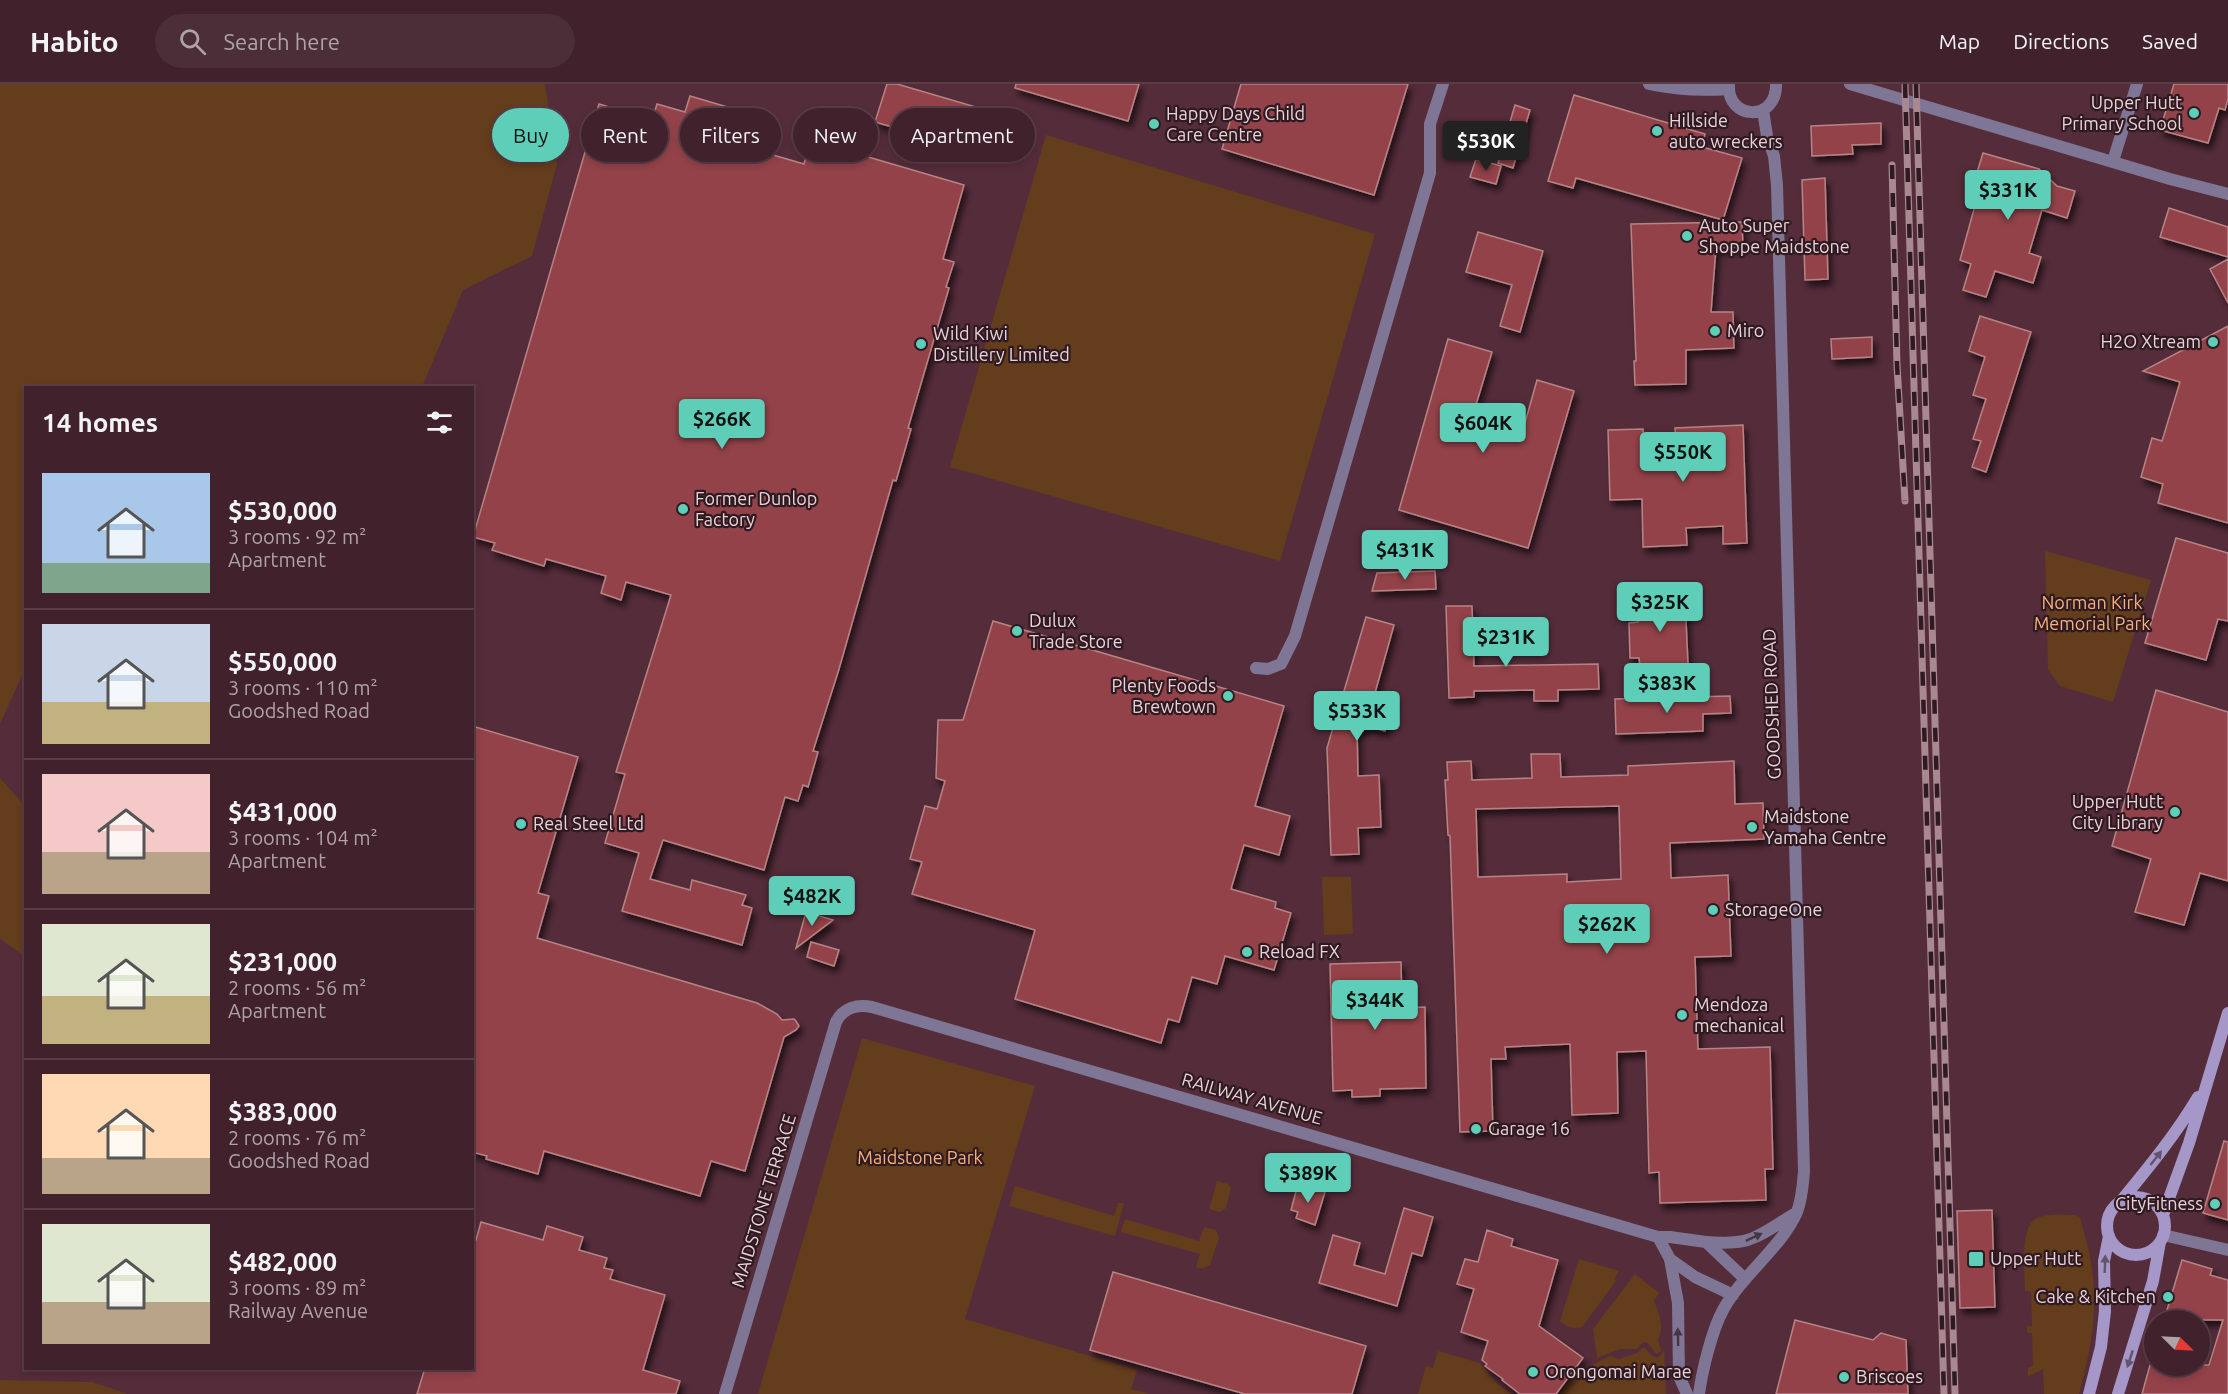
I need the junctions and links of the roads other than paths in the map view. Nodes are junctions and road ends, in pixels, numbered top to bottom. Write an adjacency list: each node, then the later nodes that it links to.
1 (1443, 84): 10 (street)
2 (1649, 84): 6 (street)
3 (1776, 84): 7 (street)
4 (1850, 84): 8 (street)
5 (2137, 84): 8 (street)
6 (1729, 87): 7 (street)
7 (1763, 110): 15 (street, GOODSHED ROAD)
8 (2113, 161): 9 (street)
9 (2228, 194)
10 (1256, 668)
11 (2228, 1013): 13 (main road)
12 (838, 1018): 18 (street, RAILWAY AVENUE); 25 (street, MAIDSTONE TERRACE)
13 (2206, 1083): 14 (main road, one-way to 13); 16 (main road)
14 (2119, 1203): 16 (main road); 17 (main road)
15 (1797, 1212): 20 (street, RAILWAY AVENUE, one-way to 15); 23 (street, GOODSHED ROAD)
16 (2163, 1215): 19 (main road)
17 (2109, 1236): 19 (main road); 28 (main road, one-way to 17)
18 (1658, 1237): 20 (street, RAILWAY AVENUE); 22 (street)
19 (2162, 1238): 21 (street); 29 (main road, one-way to 29)
20 (1706, 1242): 23 (street)
21 (2228, 1250)
22 (1670, 1259): 24 (street); 26 (street, one-way to 22)
23 (1745, 1279): 24 (street, GOODSHED ROAD)
24 (1733, 1295): 27 (street, GOODSHED ROAD)
25 (725, 1394)
26 (1686, 1394)
27 (1699, 1394)
28 (2089, 1394)
29 (2118, 1394)

